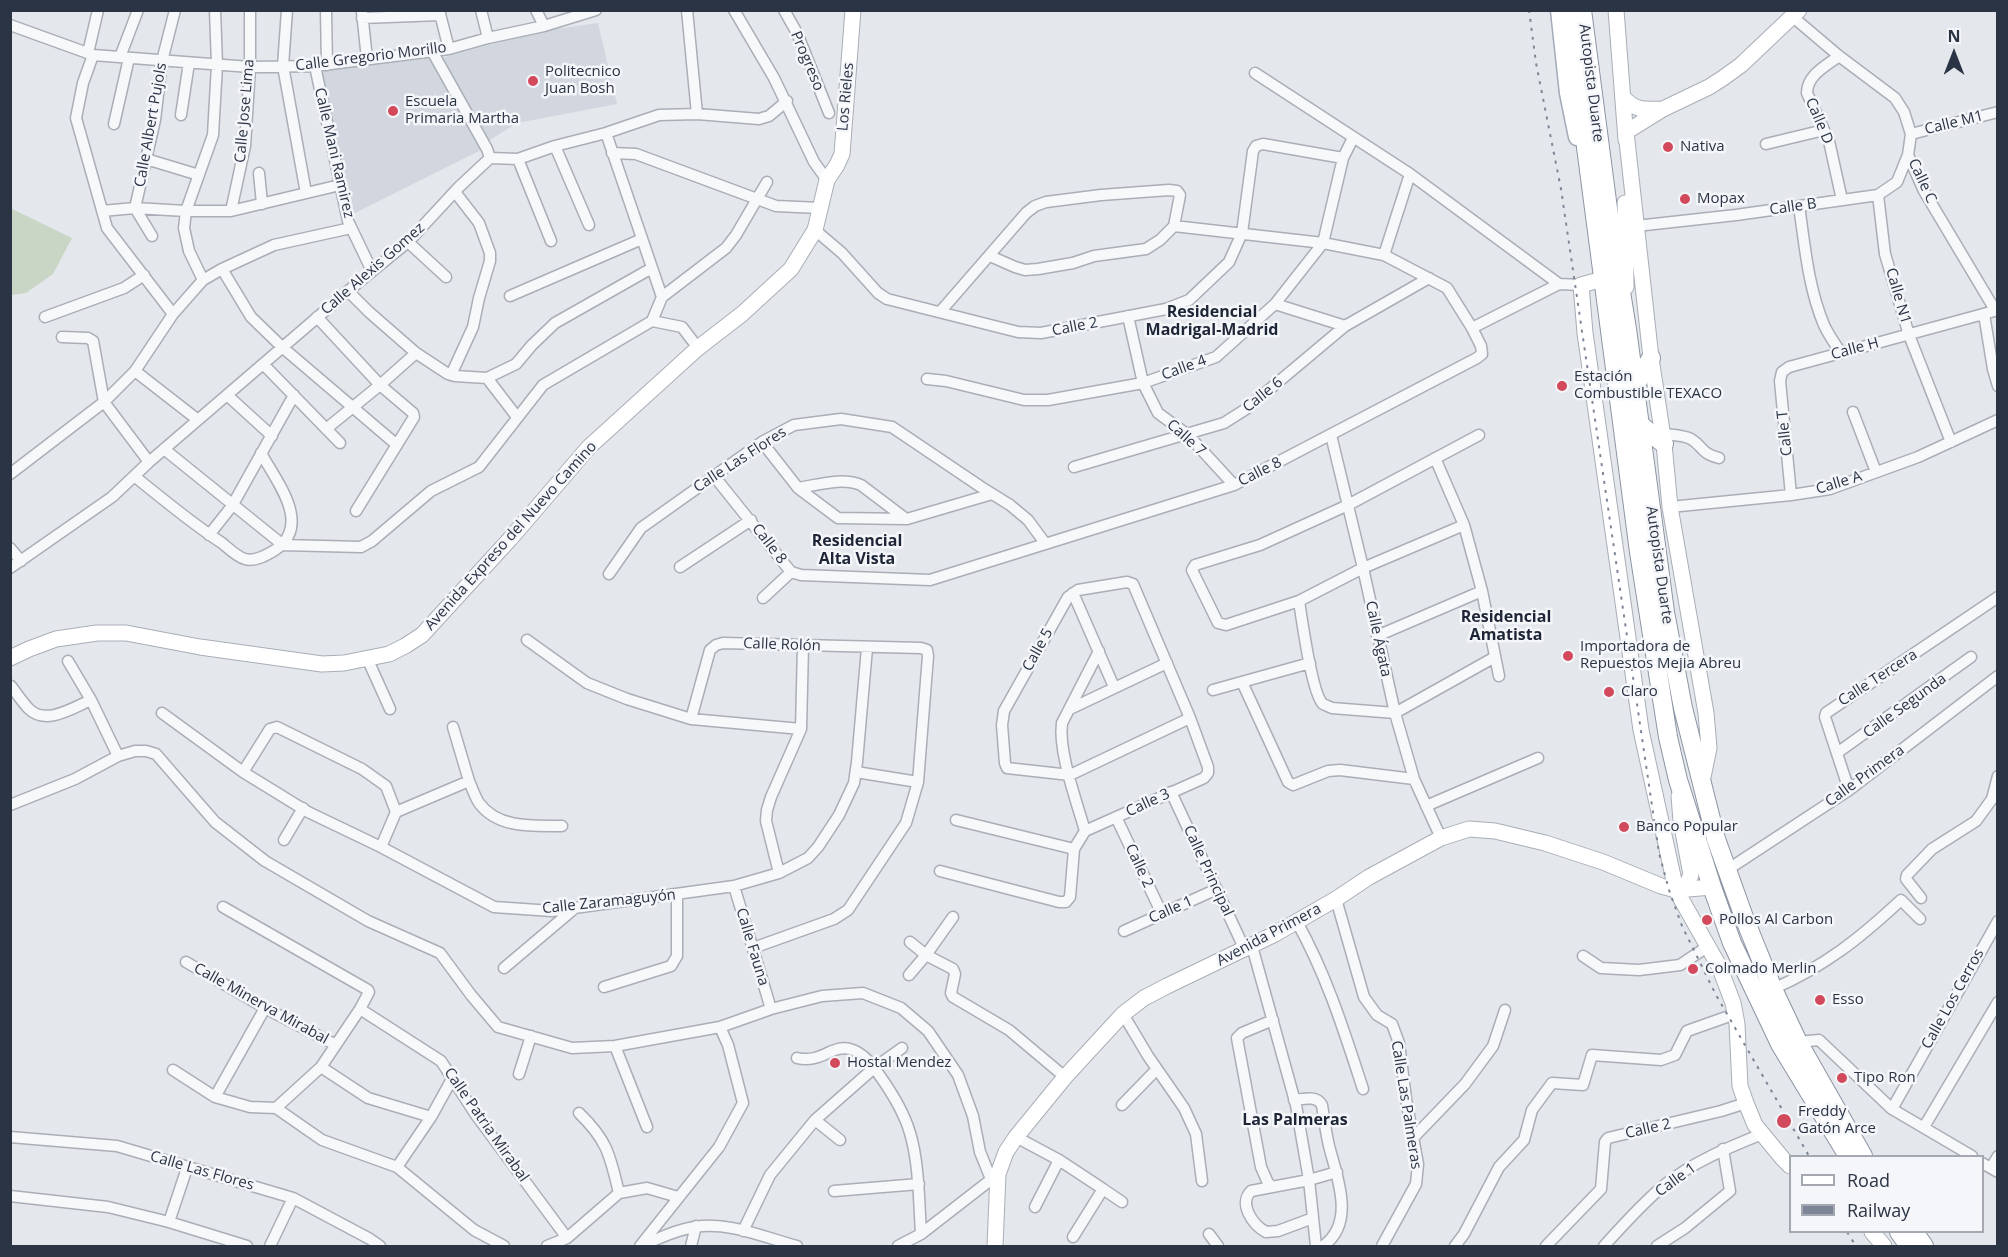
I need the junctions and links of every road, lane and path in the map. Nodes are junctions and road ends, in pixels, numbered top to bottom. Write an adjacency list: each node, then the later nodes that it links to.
1 (98, 10): 30 (street)
2 (138, 10): 32 (street)
3 (175, 10): 34 (street, Calle Albert Pujols)
4 (215, 10): 36 (street)
5 (250, 10): 40 (street, Calle Jose Lima)
6 (287, 10): 38 (street)
7 (326, 10): 37 (street, Calle Mani Ramirez)
8 (481, 10): 26 (street)
9 (536, 10): 25 (street)
10 (596, 10): 25 (street, Calle Gregorio Morillo)
11 (687, 10): 46 (street)
12 (734, 10): 43 (street)
13 (783, 10): 45 (street, Progreso)
14 (1559, 10): 93 (main road)
15 (1568, 10): 29 (highway, Autopista Duarte)
16 (1582, 10): 29 (highway, Autopista Duarte)
17 (1590, 10): 81 (main road)
18 (1610, 10): 50 (street)
19 (1616, 10): 42 (street)
20 (853, 11): 66 (street, Los Rieles)
21 (440, 13): 22 (street); 27 (street)
22 (362, 14): 33 (street)
23 (1796, 14): 31 (street, Calle C); 44 (street)
24 (10, 25): 30 (street, Calle Gregorio Morillo)
25 (544, 26): 26 (street, Calle Gregorio Morillo)
26 (488, 38): 27 (street, Calle Gregorio Morillo)
27 (449, 49): 28 (street, Calle Gregorio Morillo)
28 (432, 51): 33 (street, Calle Gregorio Morillo); 59 (street)
29 (1581, 53): 81 (highway, Autopista Duarte); 93 (highway, Autopista Duarte)
30 (91, 54): 32 (street, Calle Gregorio Morillo); 80 (street)
31 (1839, 56): 51 (street, Calle D); 53 (street, Calle C)
32 (125, 58): 34 (street, Calle Gregorio Morillo); 49 (street)
33 (367, 59): 37 (street, Calle Gregorio Morillo)
34 (162, 61): 35 (street, Calle Gregorio Morillo); 61 (street, Calle Albert Pujols)
35 (189, 63): 36 (street, Calle Gregorio Morillo); 47 (street)
36 (217, 64): 40 (street, Calle Gregorio Morillo); 65 (street)
37 (327, 64): 39 (street, Calle Gregorio Morillo)
38 (283, 66): 39 (street, Calle Gregorio Morillo); 40 (street, Calle Gregorio Morillo); 70 (street)
39 (315, 66): 68 (street, Calle Mani Ramirez)
40 (250, 67): 79 (street, Calle Jose Lima)
41 (1255, 73): 54 (street)
42 (1623, 97): 44 (street); 50 (street)
43 (787, 101): 46 (street); 66 (street)
44 (1663, 109): 50 (street)
45 (828, 113)
46 (697, 114): 52 (street)
47 (181, 115)
48 (1996, 116): 53 (street, Calle M1)
49 (114, 124)
50 (1625, 124): 84 (street); 120 (street)
51 (1824, 130): 55 (street); 73 (street, Calle D)
52 (606, 133): 56 (street); 57 (street)
53 (1911, 134): 58 (street, Calle C)
54 (1353, 138): 60 (street, Calle 4); 64 (street)
55 (1766, 144)
56 (555, 146): 62 (street); 82 (street)
57 (612, 153): 72 (street); 89 (street)
58 (1908, 155): 71 (street); 110 (street, Calle C)
59 (490, 158): 62 (street); 69 (street, Calle Alexis Gomez)
60 (1343, 158): 87 (street, Calle 2); 92 (street, Calle 4)
61 (146, 159): 65 (street); 76 (street, Calle Albert Pujols)
62 (518, 159): 90 (street)
63 (259, 173): 74 (street)
64 (1410, 174): 94 (street); 104 (street)
65 (199, 175): 78 (street)
66 (827, 180): 77 (street, Avenida Expreso del Nuevo Camino)
67 (767, 182): 72 (street)
68 (340, 185): 70 (street); 85 (street, Calle Mani Ramirez)
69 (455, 192): 91 (street, Calle Alexis Gomez); 131 (street)
70 (306, 193): 74 (street)
71 (1878, 195): 73 (street, Calle B); 121 (street, Calle N1)
72 (757, 198): 77 (street); 108 (street)
73 (1842, 200): 75 (street, Calle B)
74 (262, 204): 79 (street)
75 (1799, 206): 84 (street, Calle B); 126 (street)
76 (135, 208): 78 (street); 80 (street); 88 (street, Calle Albert Pujols)
77 (820, 208): 86 (street, Avenida Expreso del Nuevo Camino)
78 (186, 211): 79 (street); 103 (street)
79 (231, 211)
80 (102, 212): 99 (street)
81 (1610, 224): 120 (highway, Autopista Duarte)
82 (589, 225)
83 (1174, 226): 87 (street, Calle 8); 95 (street); 95 (street)
84 (1636, 226): 127 (street)
85 (351, 228): 97 (street); 98 (street, Calle Mani Ramirez)
86 (815, 230): 111 (street, Calle 2); 124 (street, Avenida Expreso del Nuevo Camino)
87 (1242, 233): 92 (street, Calle 8); 114 (street, Calle 2)
88 (152, 236)
89 (642, 238): 96 (street); 107 (street)
90 (551, 241)
91 (408, 242): 98 (street, Calle Alexis Gomez); 100 (street)
92 (1323, 243): 94 (street, Calle 8); 109 (street, Calle 4)
93 (1600, 250): 102 (highway, Autopista Duarte)
94 (1384, 255): 101 (street, Calle 8)
95 (990, 256): 111 (street)
96 (652, 267): 108 (street); 132 (street)
97 (222, 269): 103 (street); 123 (street)
98 (372, 271): 106 (street, Calle Alexis Gomez)
99 (144, 275): 112 (street); 115 (street)
100 (446, 278)
101 (1429, 278): 118 (street, Calle 6); 119 (street, Calle 8)
102 (1603, 279): 105 (street); 228 (highway, Autopista Duarte)
103 (203, 280): 112 (street)
104 (1559, 285): 105 (street); 119 (street)
105 (1581, 285): 253 (street)
106 (348, 291): 116 (street, Calle Alexis Gomez); 125 (street)
107 (510, 296)
108 (662, 297): 117 (street)
109 (1275, 304): 118 (street); 134 (street, Calle 4)
110 (1996, 310): 113 (street, Calle H)
111 (940, 312): 114 (street, Calle 2)
112 (173, 314): 129 (street)
113 (1984, 314): 121 (street, Calle H); 136 (street)
114 (1128, 316): 134 (street, Calle 7)
115 (45, 317)
116 (317, 317): 123 (street, Calle Alexis Gomez); 135 (street)
117 (652, 321): 124 (street); 143 (street)
118 (1345, 326): 148 (street, Calle 6)
119 (1472, 328): 149 (street, Calle 8)
120 (1627, 329): 137 (highway, Autopista Duarte)
121 (1909, 334): 126 (street, Calle H); 154 (street, Calle N1)
122 (62, 337): 140 (street)
123 (282, 347): 128 (street, Calle Alexis Gomez); 141 (street)
124 (698, 348): 201 (street, Avenida Expreso del Nuevo Camino)
125 (416, 352): 131 (street); 135 (street)
126 (1841, 353): 130 (street, Calle H)
127 (1651, 358): 137 (highway); 152 (street)
128 (263, 364): 138 (street, Calle Alexis Gomez); 139 (street)
129 (135, 371): 140 (street); 144 (street)
130 (1782, 372): 170 (street, Calle T)
131 (451, 375): 132 (street)
132 (487, 378): 143 (street)
133 (927, 379): 134 (street, Calle 4)
134 (1143, 383): 148 (street, Calle 7)
135 (380, 386): 141 (street); 156 (street)
136 (1998, 386)
137 (1634, 388): 146 (highway, Autopista Duarte)
138 (227, 395): 144 (street, Calle Alexis Gomez); 151 (street)
139 (294, 395): 147 (street); 151 (street)
140 (104, 402): 161 (street); 164 (street)
141 (353, 408): 147 (street); 156 (street)
142 (1853, 412): 163 (street)
143 (517, 417): 180 (street)
144 (198, 420): 157 (street, Calle Alexis Gomez)
145 (1998, 420): 154 (street, Calle A)
146 (1638, 423): 152 (highway); 231 (highway, Autopista Duarte)
147 (326, 429): 155 (street)
148 (1188, 435): 162 (street, Calle 6); 167 (street, Calle 7)
149 (1331, 435): 167 (street, Calle 8); 171 (street, Calle Ágata)
150 (1479, 435): 159 (street)
151 (272, 436): 158 (street)
152 (1663, 439): 160 (street); 173 (street)
153 (762, 442): 166 (street, Calle Las Flores); 168 (street); 169 (street, Calle Las Flores)
154 (1951, 442): 163 (street, Calle A)
155 (340, 443)
156 (397, 445): 174 (street)
157 (164, 449): 161 (street, Calle Alexis Gomez); 172 (street)
158 (261, 453): 172 (street); 180 (street)
159 (1435, 458): 171 (street); 177 (street)
160 (1719, 458)
161 (149, 462): 165 (street, Calle Alexis Gomez)
162 (1074, 467)
163 (1876, 472): 170 (street, Calle A)
164 (10, 474)
165 (134, 476): 178 (street); 182 (street, Calle Alexis Gomez)
166 (714, 476): 176 (street, Calle 8); 187 (street, Calle Las Flores)
167 (1234, 485): 179 (street, Calle 8)
168 (798, 488): 175 (street); 175 (street)
169 (992, 494): 175 (street); 179 (street, Calle Las Flores)
170 (1791, 495): 173 (street, Calle A)
171 (1348, 505): 185 (street, Calle Ágata); 192 (street)
172 (232, 506): 178 (street); 180 (street)
173 (1670, 507): 231 (street)
174 (357, 511)
175 (907, 519)
176 (751, 520): 183 (street); 186 (street, Calle 8)
177 (1464, 525): 185 (street); 188 (street)
178 (209, 536): 180 (street)
179 (1045, 543): 186 (street, Calle 8)
180 (283, 545)
181 (10, 548): 182 (street)
182 (21, 561): 184 (street, Calle Alexis Gomez)
183 (680, 567)
184 (10, 568)
185 (1363, 568): 192 (street); 193 (street, Calle Ágata)
186 (791, 572): 191 (street)
187 (609, 574)
188 (1482, 591): 193 (street); 198 (street)
189 (1072, 593): 197 (street); 203 (street); 225 (street, Calle 5)
190 (1998, 597): 220 (street, Calle Tercera)
191 (763, 598)
192 (1299, 601): 204 (street)
193 (1377, 636): 215 (street, Calle Ágata)
194 (527, 640): 217 (street)
195 (802, 646): 196 (street, Calle Rolón); 217 (street, Calle Rolón); 219 (street)
196 (867, 648): 224 (street, Calle Zaramaguyón); 230 (street, Calle Rolón)
197 (1099, 651): 209 (street); 213 (street)
198 (1495, 657): 205 (street); 215 (street)
199 (1971, 657): 220 (street, Calle Segunda)
200 (10, 658): 201 (street, Avenida Expreso del Nuevo Camino)
201 (367, 658): 212 (street)
202 (68, 661): 211 (street)
203 (1167, 663): 209 (street); 216 (street)
204 (1310, 663): 207 (street); 215 (street)
205 (1499, 676)
206 (1998, 676): 232 (street, Calle Primera)
207 (1242, 682): 210 (street); 227 (street)
208 (12, 686): 211 (street)
209 (1114, 687): 213 (street)
210 (1213, 690)
211 (91, 700): 221 (street)
212 (390, 709)
213 (1070, 710): 225 (street)
214 (162, 713): 223 (street, Calle Zaramaguyón)
215 (1395, 713): 227 (street, Calle Ágata)
216 (1190, 718): 225 (street); 233 (street, Calle 3)
217 (691, 719): 219 (street)
218 (453, 727): 229 (street)
219 (801, 729): 248 (street)
220 (1837, 753): 232 (street, Calle Tercera)
221 (118, 756): 234 (street); 286 (street)
222 (1538, 758): 235 (street)
223 (243, 772): 236 (street, Calle Zaramaguyón); 237 (street)
224 (856, 772): 230 (street); 248 (street, Calle Zaramaguyón)
225 (1070, 775): 241 (street)
226 (1998, 776): 251 (street)
227 (1414, 779): 235 (street, Calle Ágata)
228 (1677, 780): 250 (highway, Autopista Duarte); 253 (street)
229 (469, 781): 237 (street); 240 (street)
230 (918, 782): 268 (street)
231 (1702, 784): 246 (highway, Autopista Duarte)
232 (1849, 790): 246 (street, Calle Primera)
233 (1171, 792): 238 (street, Calle 3); 252 (street, Calle Principal)
234 (10, 806)
235 (1426, 806): 242 (street, Calle Ágata)
236 (303, 808): 243 (street); 244 (street, Calle Zaramaguyón)
237 (396, 812): 244 (street)
238 (1116, 818): 241 (street, Calle 3); 260 (street, Calle 2)
239 (956, 820): 245 (street)
240 (562, 826)
241 (1085, 831): 245 (street)
242 (1441, 838): 253 (street, Avenida Primera); 256 (street, Avenida Primera)
243 (284, 840)
244 (381, 847): 259 (street, Calle Zaramaguyón)
245 (1074, 849): 247 (street)
246 (1727, 870): 276 (highway, Autopista Duarte)
247 (940, 871)
248 (779, 873): 249 (street, Calle Zaramaguyón)
249 (734, 886): 254 (street, Calle Zaramaguyón); 268 (street, Calle Fauna)
250 (1712, 887): 253 (street, Avenida Primera); 317 (highway, Autopista Duarte)
251 (1913, 888): 255 (street); 257 (street)
252 (1217, 889): 260 (street, Calle 1); 269 (street, Calle Principal)
253 (1676, 890): 267 (street)
254 (677, 895): 259 (street, Calle Zaramaguyón); 275 (street)
255 (1921, 898)
256 (1336, 899): 264 (street, Avenida Primera); 314 (street, Calle Las Palmeras)
257 (1901, 900): 262 (street); 276 (street)
258 (223, 907): 279 (street)
259 (575, 908): 273 (street)
260 (1162, 914): 265 (street, Calle 1)
261 (953, 917): 270 (street)
262 (1920, 919)
263 (1998, 921): 305 (street, Calle Los Cerros)
264 (1297, 922): 269 (street, Avenida Primera); 299 (street)
265 (1124, 931)
266 (910, 942): 270 (street)
267 (1707, 947): 271 (street); 283 (street)
268 (753, 948): 280 (street, Calle Fauna)
269 (1248, 948): 282 (street, Avenida Primera); 284 (street, Calle Principal)
270 (926, 955): 274 (street); 297 (street)
271 (1583, 956)
272 (186, 962): 278 (street, Calle Minerva Mirabal)
273 (504, 968)
274 (909, 975)
275 (604, 987)
276 (1773, 989): 287 (highway, Autopista Duarte)
277 (1998, 1002): 310 (street)
278 (265, 1008): 288 (street, Calle Minerva Mirabal); 300 (street)
279 (360, 1009): 288 (street); 298 (street, Calle Patria Mirabal)
280 (771, 1009): 285 (street); 327 (street)
281 (1505, 1010): 314 (street)
282 (1123, 1014): 294 (street); 297 (street, Avenida Primera)
283 (1735, 1014): 302 (street); 366 (street)
284 (1273, 1020): 301 (street, Calle Principal); 331 (street)
285 (720, 1027): 289 (street); 336 (street)
286 (531, 1036): 289 (street); 296 (street)
287 (1798, 1042): 305 (street); 318 (highway, Autopista Duarte)
288 (336, 1045): 292 (street)
289 (615, 1046): 309 (street)
290 (902, 1048): 293 (street)
291 (797, 1058): 293 (street)
292 (321, 1067): 304 (street); 307 (street)
293 (874, 1068): 308 (street); 330 (street)
294 (1157, 1069): 303 (street); 329 (street)
295 (173, 1070): 300 (street)
296 (519, 1074)
297 (1065, 1077): 313 (street, Avenida Primera)
298 (452, 1079): 307 (street); 350 (street, Calle Patria Mirabal)
299 (1363, 1089)
300 (215, 1097): 304 (street)
301 (1294, 1100): 326 (street); 328 (street, Calle Principal)
302 (1746, 1102): 311 (street); 351 (street, Calle 2)
303 (1122, 1106)
304 (276, 1108): 323 (street)
305 (1892, 1109): 310 (street)
306 (579, 1113): 334 (street)
307 (431, 1117): 323 (street)
308 (815, 1119): 315 (street); 343 (street)
309 (647, 1127)
310 (1924, 1127): 319 (street)
311 (1762, 1134): 316 (street, Calle 1); 322 (street)
312 (10, 1137): 324 (street, Calle Las Flores)
313 (1016, 1137): 321 (street); 327 (street, Avenida Primera)
314 (1414, 1137): 365 (street, Calle Las Palmeras)
315 (840, 1140)
316 (1723, 1149): 367 (street, Calle 1); 368 (street)
317 (1847, 1155)
318 (1862, 1155)
319 (1969, 1155)
320 (1998, 1156): 325 (street)
321 (1059, 1160): 332 (street); 339 (street)
322 (1789, 1164)
323 (397, 1167): 356 (street)
324 (187, 1168): 337 (street, Calle Las Flores); 341 (street)
325 (1990, 1168)
326 (1337, 1172): 328 (street); 364 (street)
327 (995, 1177): 347 (street); 352 (street, Avenida Primera)
328 (1309, 1180): 331 (street); 340 (street, Calle Principal)
329 (1202, 1181)
330 (919, 1184): 333 (street); 347 (street)
331 (1273, 1187): 340 (street)
332 (1103, 1189): 338 (street); 349 (street)
333 (834, 1191)
334 (619, 1193): 336 (street); 350 (street)
335 (10, 1196): 341 (street)
336 (678, 1197): 358 (street)
337 (293, 1198): 354 (street); 355 (street, Calle Las Flores)
338 (1122, 1202)
339 (1035, 1207)
340 (1313, 1218): 363 (street, Calle Principal)
341 (169, 1222): 353 (street)
342 (696, 1226): 343 (street); 358 (street); 359 (street)
343 (743, 1231): 360 (street)
344 (1873, 1233): 369 (street)
345 (1900, 1233): 370 (highway)
346 (1915, 1233): 371 (highway)
347 (921, 1234): 361 (street)
348 (1209, 1234): 362 (street)
349 (1073, 1237)
350 (567, 1238): 357 (street)
351 (1553, 1244)
352 (998, 1245)
353 (247, 1246)
354 (270, 1246)
355 (380, 1246)
356 (504, 1246)
357 (547, 1246)
358 (641, 1246)
359 (691, 1246)
360 (797, 1246)
361 (897, 1246)
362 (1218, 1246)
363 (1316, 1246)
364 (1323, 1246)
365 (1382, 1246)
366 (1455, 1246)
367 (1604, 1246)
368 (1657, 1246)
369 (1884, 1246)
370 (1909, 1246)
371 (1924, 1246)

